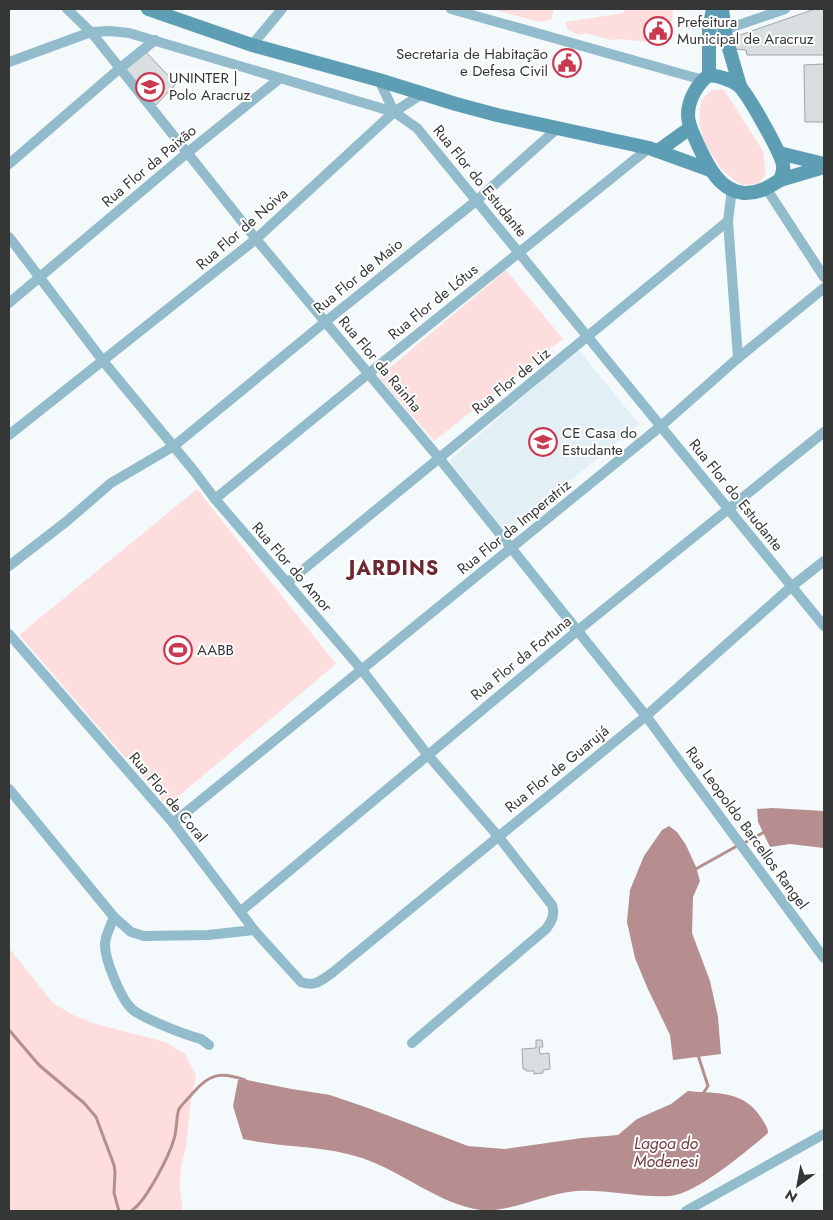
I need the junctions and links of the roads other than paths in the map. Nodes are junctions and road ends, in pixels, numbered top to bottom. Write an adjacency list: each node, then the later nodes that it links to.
1 (67, 9): 10 (street, Rua Flor da Rainha)
2 (148, 9): 12 (main road)
3 (282, 9): 12 (street)
4 (451, 9): 15 (street)
5 (713, 9): 8 (main road)
6 (722, 9): 9 (main road)
7 (785, 9): 9 (street)
8 (709, 29): 9 (street); 15 (main road)
9 (724, 30): 18 (main road)
10 (91, 32): 11 (street, Rua Flor do Estudante); 13 (street, Rua Flor do Estudante); 14 (street, Rua Flor da Rainha)
11 (155, 40): 14 (street); 16 (street, Rua Flor do Estudante)
12 (252, 45): 17 (main road)
13 (9, 62)
14 (119, 69): 24 (street, Rua Flor da Rainha); 26 (street)
15 (706, 77): 18 (main road); 22 (main road)
16 (279, 79): 20 (street, Rua Flor do Estudante); 24 (street, Rua Flor da Paixão)
17 (379, 80): 19 (main road); 20 (street)
18 (740, 86): 25 (main road)
19 (422, 94): 20 (street, Rua Flor de Noiva); 21 (main road)
20 (394, 112): 32 (street, Rua Flor do Estudante); 35 (street, Rua Flor de Noiva)
21 (559, 128): 23 (main road); 32 (street, Rua Flor de Maio)
22 (690, 128): 23 (main road); 28 (main road)
23 (653, 149): 28 (main road); 36 (street, Rua Flor de Lótus)
24 (187, 153): 35 (street, Rua Flor da Rainha); 38 (street, Rua Flor da Paixão)
25 (779, 153): 27 (main road); 29 (main road)
26 (9, 164)
27 (824, 165): 29 (main road)
28 (710, 170): 31 (main road)
29 (780, 180): 30 (main road)
30 (766, 188): 31 (main road); 37 (street)
31 (732, 189): 33 (street)
32 (476, 201): 36 (street, Rua Flor do Estudante); 41 (street, Rua Flor de Maio)
33 (728, 221): 42 (street, Rua Flor de Liz); 43 (street)
34 (9, 237): 38 (street, Rua Flor do Amor)
35 (256, 239): 41 (street, Rua Flor da Rainha); 44 (street, Rua Flor de Noiva)
36 (519, 252): 42 (street, Rua Flor do Estudante); 45 (street, Rua Flor de Lótus)
37 (824, 277)
38 (39, 278): 40 (street, Rua Flor da Paixão); 44 (street, Rua Flor do Amor)
39 (824, 288): 43 (street, Rua Flor da Imperatriz)
40 (9, 303)
41 (325, 322): 45 (street, Rua Flor da Rainha); 49 (street, Rua Flor de Maio)
42 (588, 338): 46 (street, Rua Flor do Estudante); 50 (street, Rua Flor de Liz)
43 (738, 358): 46 (street, Rua Flor da Imperatriz)
44 (103, 361): 48 (street, Rua Flor de Noiva); 49 (street, Rua Flor do Amor)
45 (368, 374): 50 (street, Rua Flor da Rainha); 51 (street, Rua Flor de Lótus)
46 (662, 426): 52 (street, Rua Flor do Estudante); 53 (street, Rua Flor da Imperatriz)
47 (824, 432): 52 (street, Rua Flor da Fortuna)
48 (9, 435)
49 (174, 446): 51 (street, Rua Flor do Amor); 55 (street, Rua Flor de Maio)
50 (439, 458): 53 (street, Rua Flor da Rainha); 56 (street, Rua Flor de Liz)
51 (215, 499): 56 (street, Rua Flor do Amor)
52 (729, 509): 57 (street, Rua Flor do Estudante); 59 (street, Rua Flor da Fortuna)
53 (511, 549): 59 (street, Rua Flor da Rainha); 61 (street, Rua Flor da Imperatriz)
54 (824, 561): 57 (street, Rua Flor de Guarujá)
55 (9, 566)
56 (286, 583): 61 (street, Rua Flor do Amor)
57 (791, 587): 58 (street, Rua Flor do Estudante); 62 (street, Rua Flor de Guarujá)
58 (824, 626)
59 (577, 630): 62 (street, Rua Flor da Rainha); 63 (street, Rua Flor da Fortuna)
60 (9, 634): 65 (street, Rua Flor de Coral)
61 (362, 670): 63 (street, Rua Flor do Amor); 65 (street, Rua Flor da Imperatriz)
62 (646, 716): 66 (street, Rua Flor de Guarujá); 70 (street, Rua Leopoldo Barcellos Rangel)
63 (427, 754): 66 (street, Rua Flor do Amor); 67 (street, Rua Flor da Fortuna)
64 (9, 789): 68 (street)
65 (173, 823): 67 (street, Rua Flor de Coral)
66 (498, 836): 71 (street, Rua Flor de Guarujá); 72 (street, Rua Flor do Amor)
67 (241, 911): 69 (street, Rua Flor de Coral)
68 (114, 917): 69 (street); 73 (street)
69 (254, 930): 71 (street, Rua Flor de Coral)
70 (824, 958)
71 (301, 982)
72 (412, 1043)
73 (209, 1045)
74 (824, 1134): 75 (street)
75 (686, 1211)

